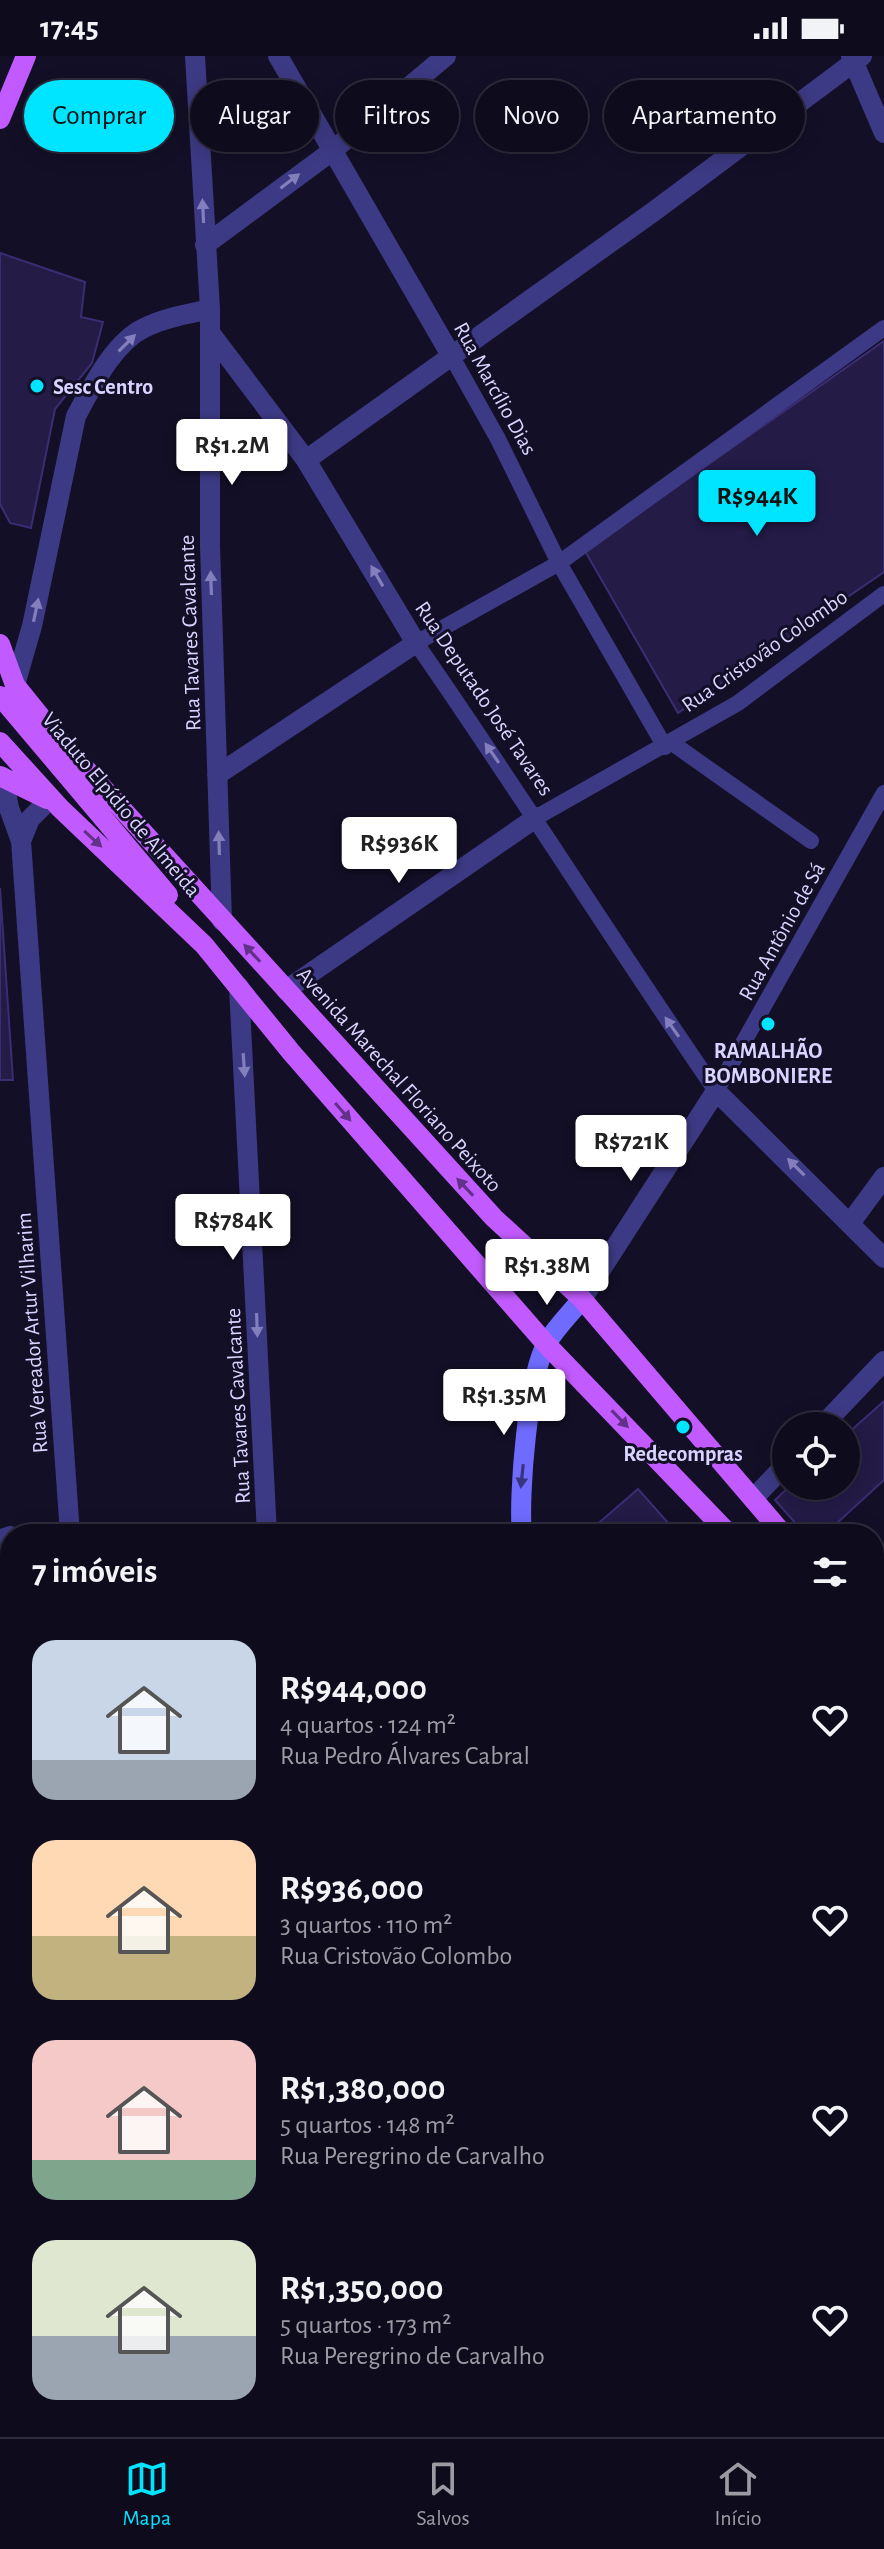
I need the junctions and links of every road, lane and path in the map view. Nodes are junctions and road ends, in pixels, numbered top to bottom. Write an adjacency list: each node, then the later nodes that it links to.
1 (26, 56): 6 (main road)
2 (195, 56): 11 (street, Rua Tavares Cavalcante, one-way to 2)
3 (278, 56): 10 (street, Rua Marcílio Dias)
4 (446, 56): 10 (street)
5 (856, 58): 9 (street); 15 (street)
6 (14, 78): 7 (main road); 8 (main road)
7 (0, 94)
8 (0, 119)
9 (884, 133)
10 (332, 151): 11 (street, one-way to 10); 15 (street, Rua Marcílio Dias)
11 (205, 245): 12 (street, Rua Tavares Cavalcante)
12 (210, 309): 14 (street, Rua Tavares Cavalcante); 21 (street, one-way to 12)
13 (884, 328): 17 (street)
14 (211, 334): 16 (street, Rua Deputado José Tavares); 24 (street, Rua Tavares Cavalcante, one-way to 14)
15 (452, 357): 16 (street); 17 (street, Rua Marcílio Dias)
16 (306, 460): 19 (street, Rua Deputado José Tavares, one-way to 16)
17 (559, 563): 19 (street); 23 (street, Rua Marcílio Dias)
18 (884, 594): 23 (street, Rua Cristovão Colombo)
19 (416, 643): 24 (street); 28 (street, Rua Deputado José Tavares, one-way to 19)
20 (0, 644): 21 (main road, Avenida Marechal Floriano Peixoto)
21 (7, 691): 31 (main road, Avenida Marechal Floriano Peixoto); 32 (main road, Viaduto Elpídio de Almeida)
22 (0, 742): 27 (main road)
23 (668, 745): 28 (street, Rua Cristovão Colombo); 30 (street, Rua Cristovão Colombo)
24 (217, 775): 31 (street, Rua Tavares Cavalcante, one-way to 24)
25 (2, 776): 27 (main road); 29 (street, Rua Vereador Artur Vilharim)
26 (884, 793): 35 (street, Rua Antônio de Sá)
27 (53, 802): 29 (street); 32 (main road, one-way to 32)
28 (537, 817): 34 (street, Rua Cristovão Colombo); 35 (street, Rua Deputado José Tavares, one-way to 28)
29 (21, 841): 45 (street, Rua Vereador Artur Vilharim)
30 (811, 841)
31 (222, 921): 34 (main road, Avenida Marechal Floriano Peixoto, one-way to 31)
32 (204, 945): 33 (main road)
33 (239, 987): 40 (main road, one-way to 40); 46 (street, Rua Tavares Cavalcante, one-way to 46)
34 (286, 990): 39 (main road, Avenida Marechal Floriano Peixoto, one-way to 34)
35 (716, 1091): 37 (street, one-way to 35); 39 (street)
36 (884, 1177): 37 (street)
37 (851, 1222): 38 (street)
38 (884, 1258)
39 (582, 1299): 40 (main road); 44 (main road, Avenida Marechal Floriano Peixoto)
40 (546, 1344): 47 (main road, one-way to 47); 48 (main road, one-way to 48)
41 (884, 1361): 42 (street)
42 (835, 1412)
43 (772, 1479): 44 (street)
44 (753, 1499): 49 (main road, Avenida Marechal Floriano Peixoto)
45 (69, 1524)
46 (266, 1524)
47 (521, 1524)
48 (719, 1524)
49 (774, 1524)

